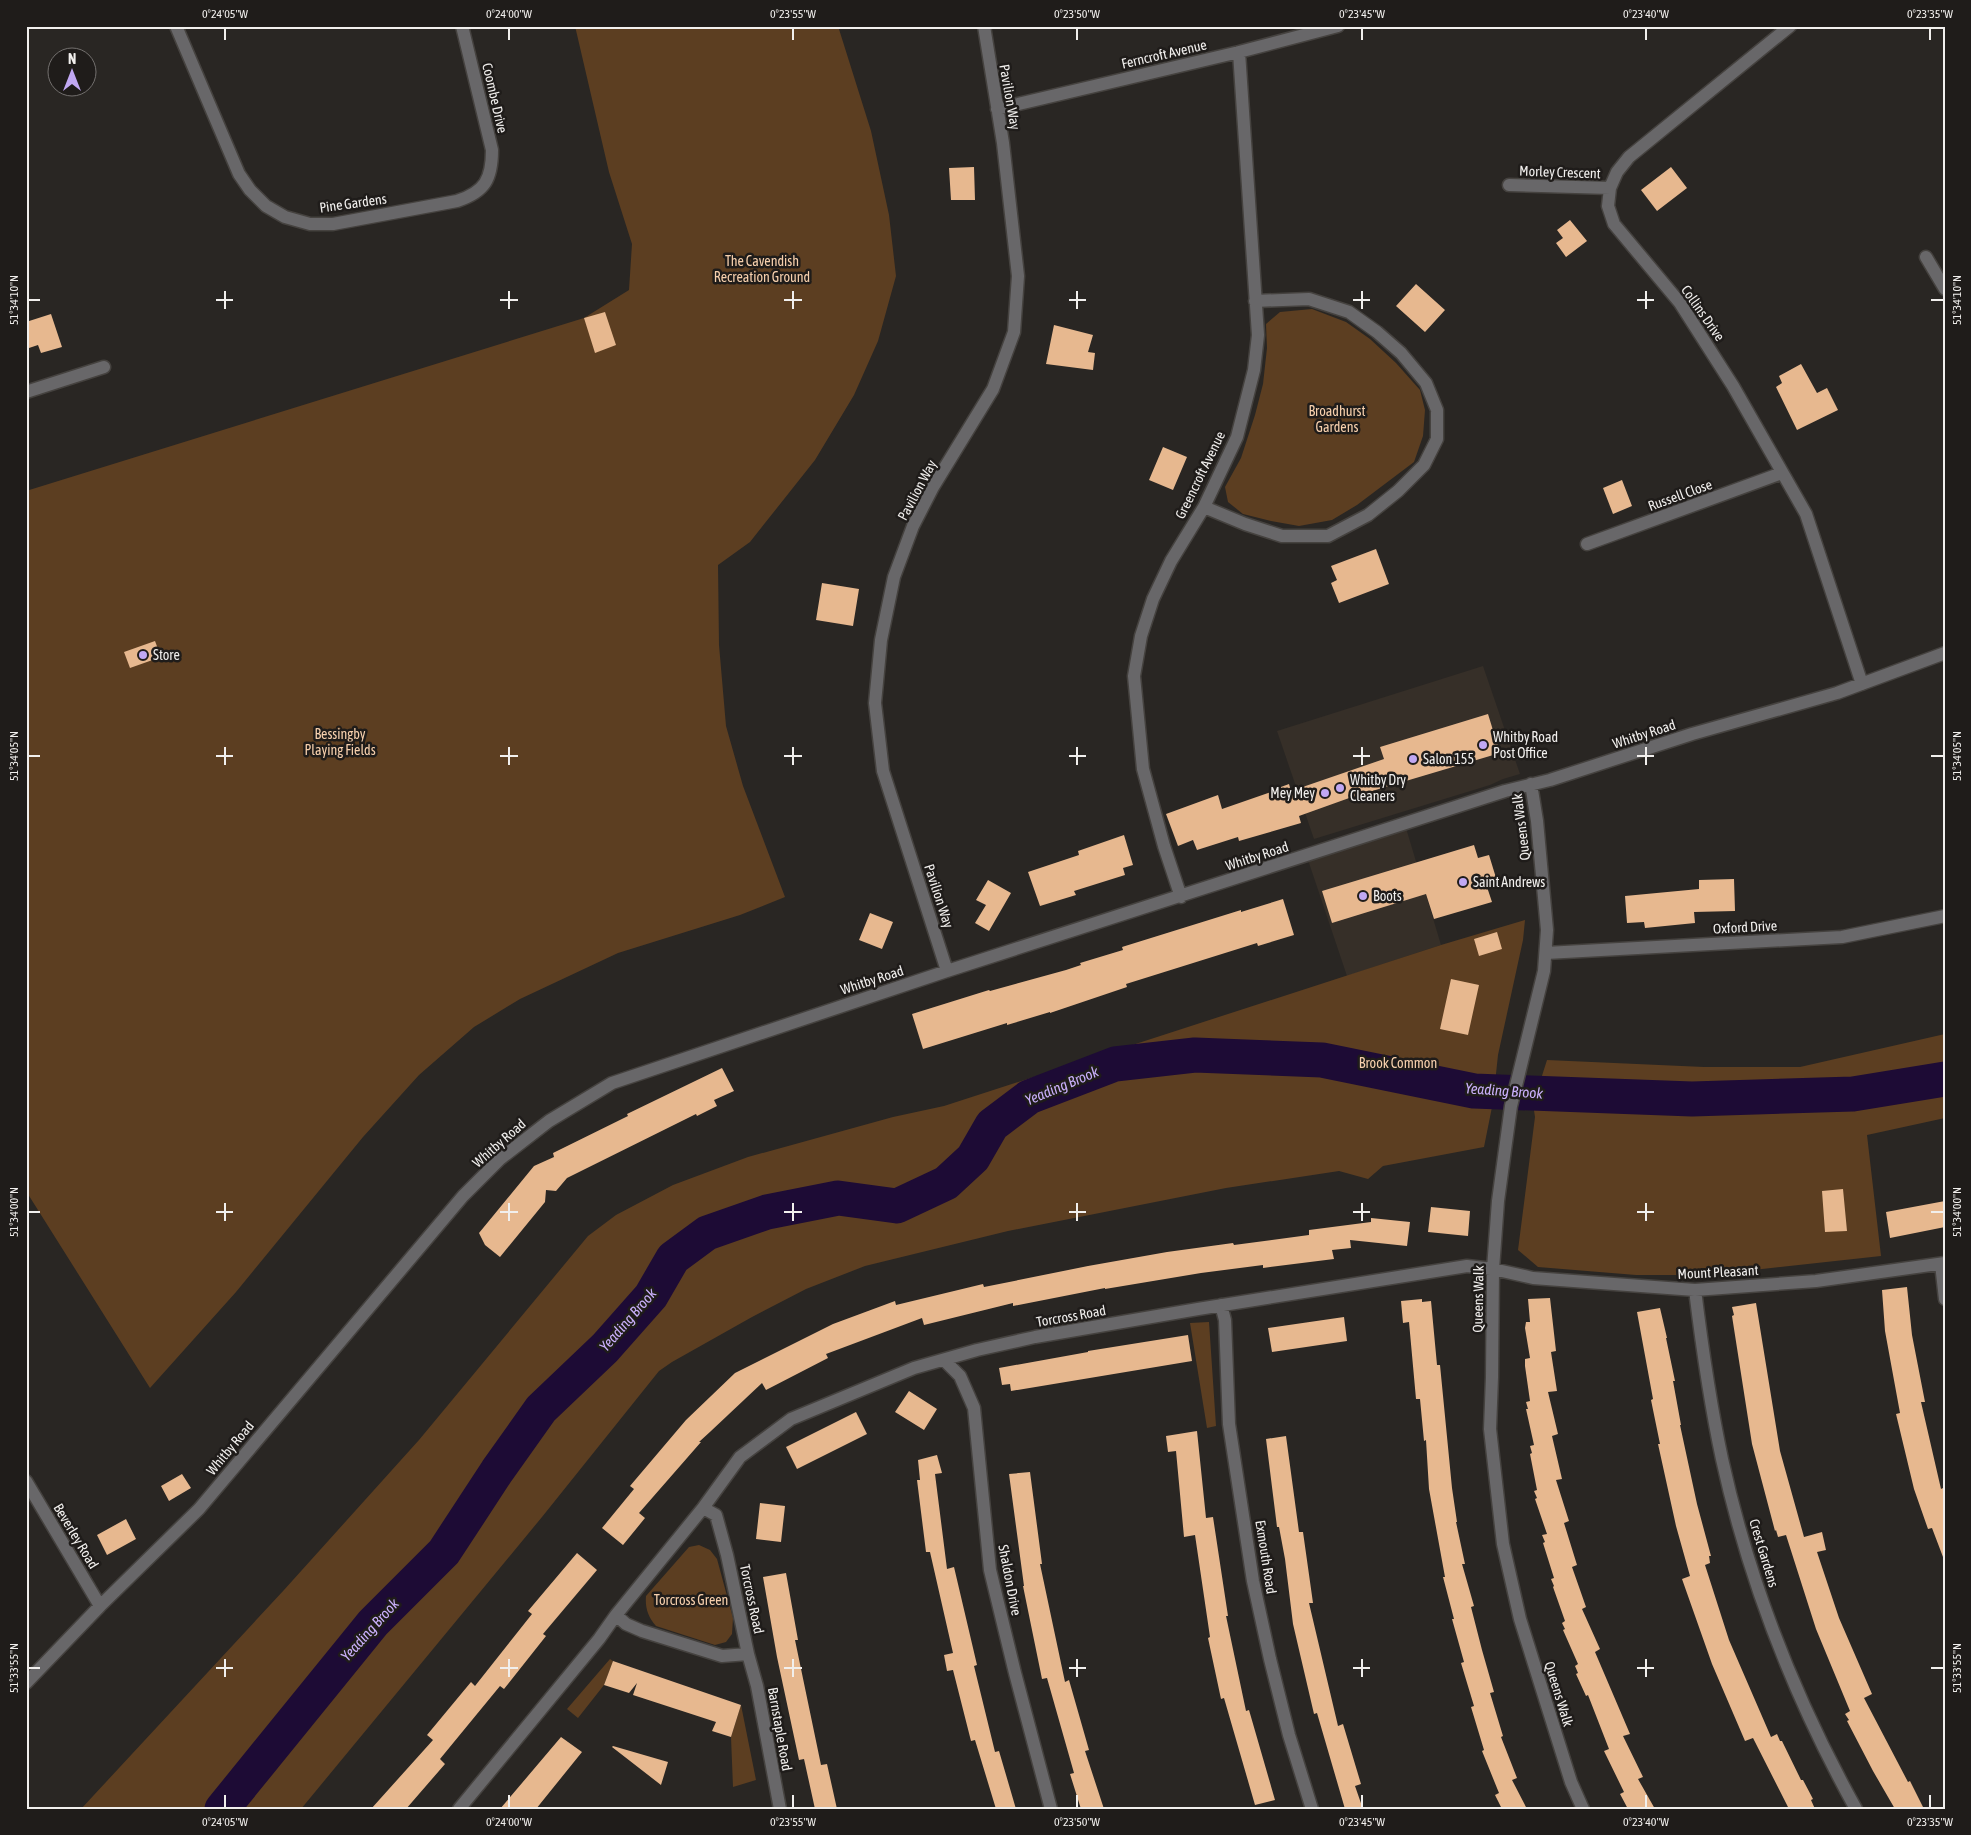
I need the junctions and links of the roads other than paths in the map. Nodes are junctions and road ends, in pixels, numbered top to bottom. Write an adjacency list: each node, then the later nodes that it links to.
1 (176, 26): 8 (street, Pine Gardens)
2 (462, 26): 8 (street, Coombe Drive)
3 (984, 26): 7 (street, Pavilion Way)
4 (1338, 26): 6 (street, Ferncroft Avenue)
5 (1790, 26): 10 (street, Collins Drive)
6 (1239, 52): 7 (street, Ferncroft Avenue); 13 (street, Greencroft Avenue)
7 (996, 109): 25 (street, Pavilion Way)
8 (489, 177)
9 (1509, 185): 10 (street, Morley Crescent)
10 (1610, 188): 16 (street, Collins Drive)
11 (1926, 257): 12 (street)
12 (1945, 289)
13 (1255, 301): 17 (street, Greencroft Avenue); 17 (street)
14 (104, 367): 15 (street)
15 (26, 392)
16 (1782, 473): 18 (street, Russell Close); 20 (street, Collins Drive)
17 (1204, 507): 22 (street, Greencroft Avenue)
18 (1587, 544)
19 (1945, 653): 20 (street, Whitby Road)
20 (1862, 684): 21 (street, Whitby Road)
21 (1531, 784): 22 (street, Whitby Road); 24 (street, Queens Walk)
22 (1181, 897): 25 (street, Whitby Road)
23 (1945, 916): 24 (street, Oxford Drive)
24 (1546, 953): 27 (street, Queens Walk)
25 (947, 971): 34 (street, Whitby Road)
26 (1943, 1263): 28 (street, Mount Pleasant); 29 (street)
27 (1492, 1269): 28 (street, Mount Pleasant); 30 (street, Torcross Road); 42 (street, Queens Walk)
28 (1695, 1290): 43 (street, Crest Gardens)
29 (1945, 1299)
30 (1221, 1305): 31 (street, Torcross Road); 41 (street, Exmouth Road)
31 (944, 1360): 33 (street, Torcross Road); 40 (street, Shaldon Drive)
32 (26, 1481): 34 (street, Beverley Road)
33 (703, 1508): 35 (street, Torcross Road); 36 (street, Torcross Road)
34 (100, 1606): 37 (street, Whitby Road)
35 (616, 1615): 36 (street, Torcross Road); 38 (street, Torcross Road)
36 (748, 1654): 39 (street, Barnstaple Road)
37 (26, 1683)
38 (459, 1809)
39 (780, 1809)
40 (1051, 1809)
41 (1312, 1809)
42 (1583, 1809)
43 (1856, 1809)

